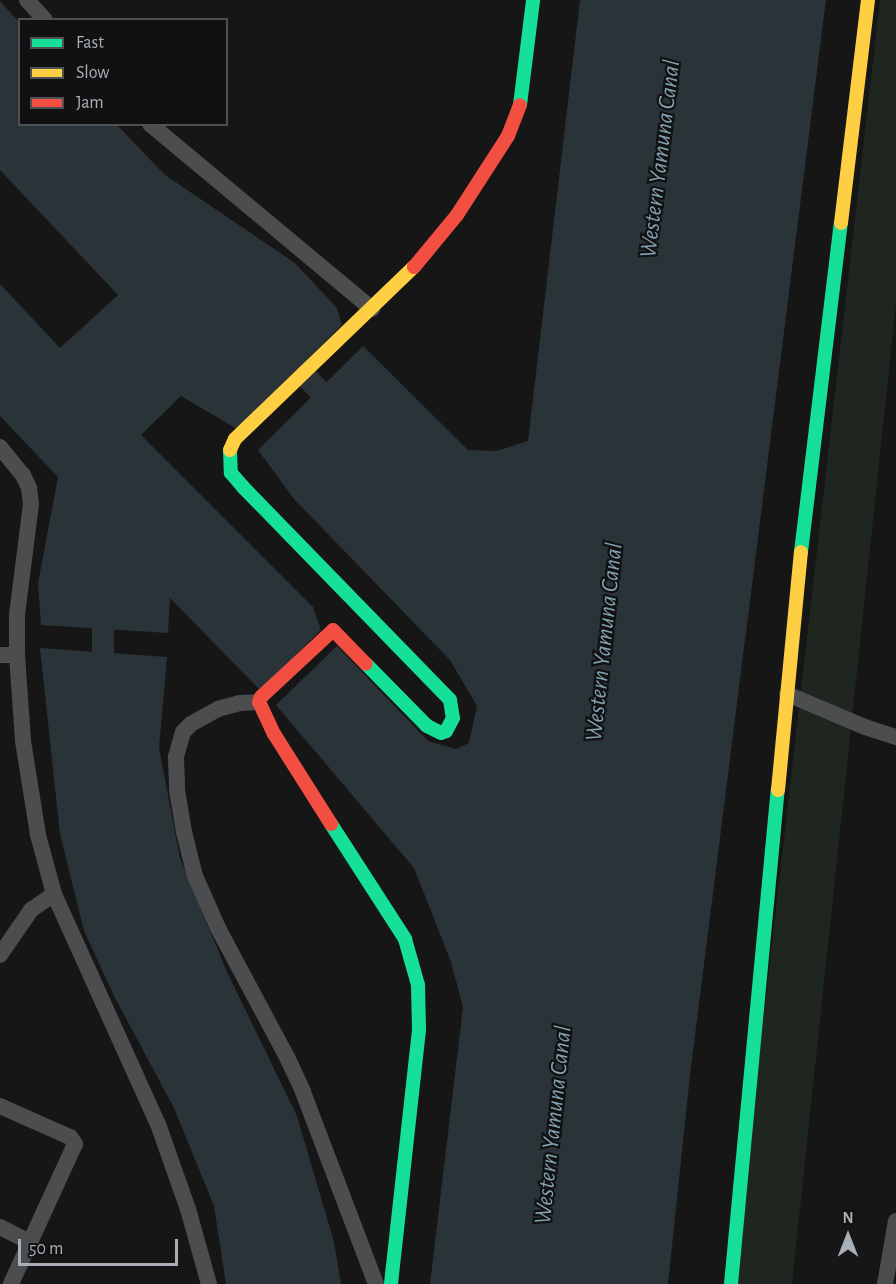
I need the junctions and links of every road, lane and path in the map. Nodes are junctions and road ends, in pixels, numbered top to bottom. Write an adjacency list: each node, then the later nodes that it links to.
1 (27, 0): 4 (street)
2 (534, 0): 6 (street)
3 (867, 0): 9 (street)
4 (43, 18)
5 (152, 126): 6 (street)
6 (372, 309): 10 (street)
7 (0, 447): 8 (street)
8 (8, 655): 12 (street)
9 (787, 694): 11 (street); 22 (street)
10 (260, 700): 20 (street); 21 (street)
11 (896, 736)
12 (54, 894): 13 (street); 19 (street)
13 (0, 955)
14 (0, 1106): 17 (street)
15 (896, 1221): 23 (street)
16 (0, 1227): 17 (street)
17 (31, 1244): 18 (street)
18 (11, 1284)
19 (209, 1284)
20 (376, 1284)
21 (391, 1284)
22 (731, 1284)
23 (885, 1284)

